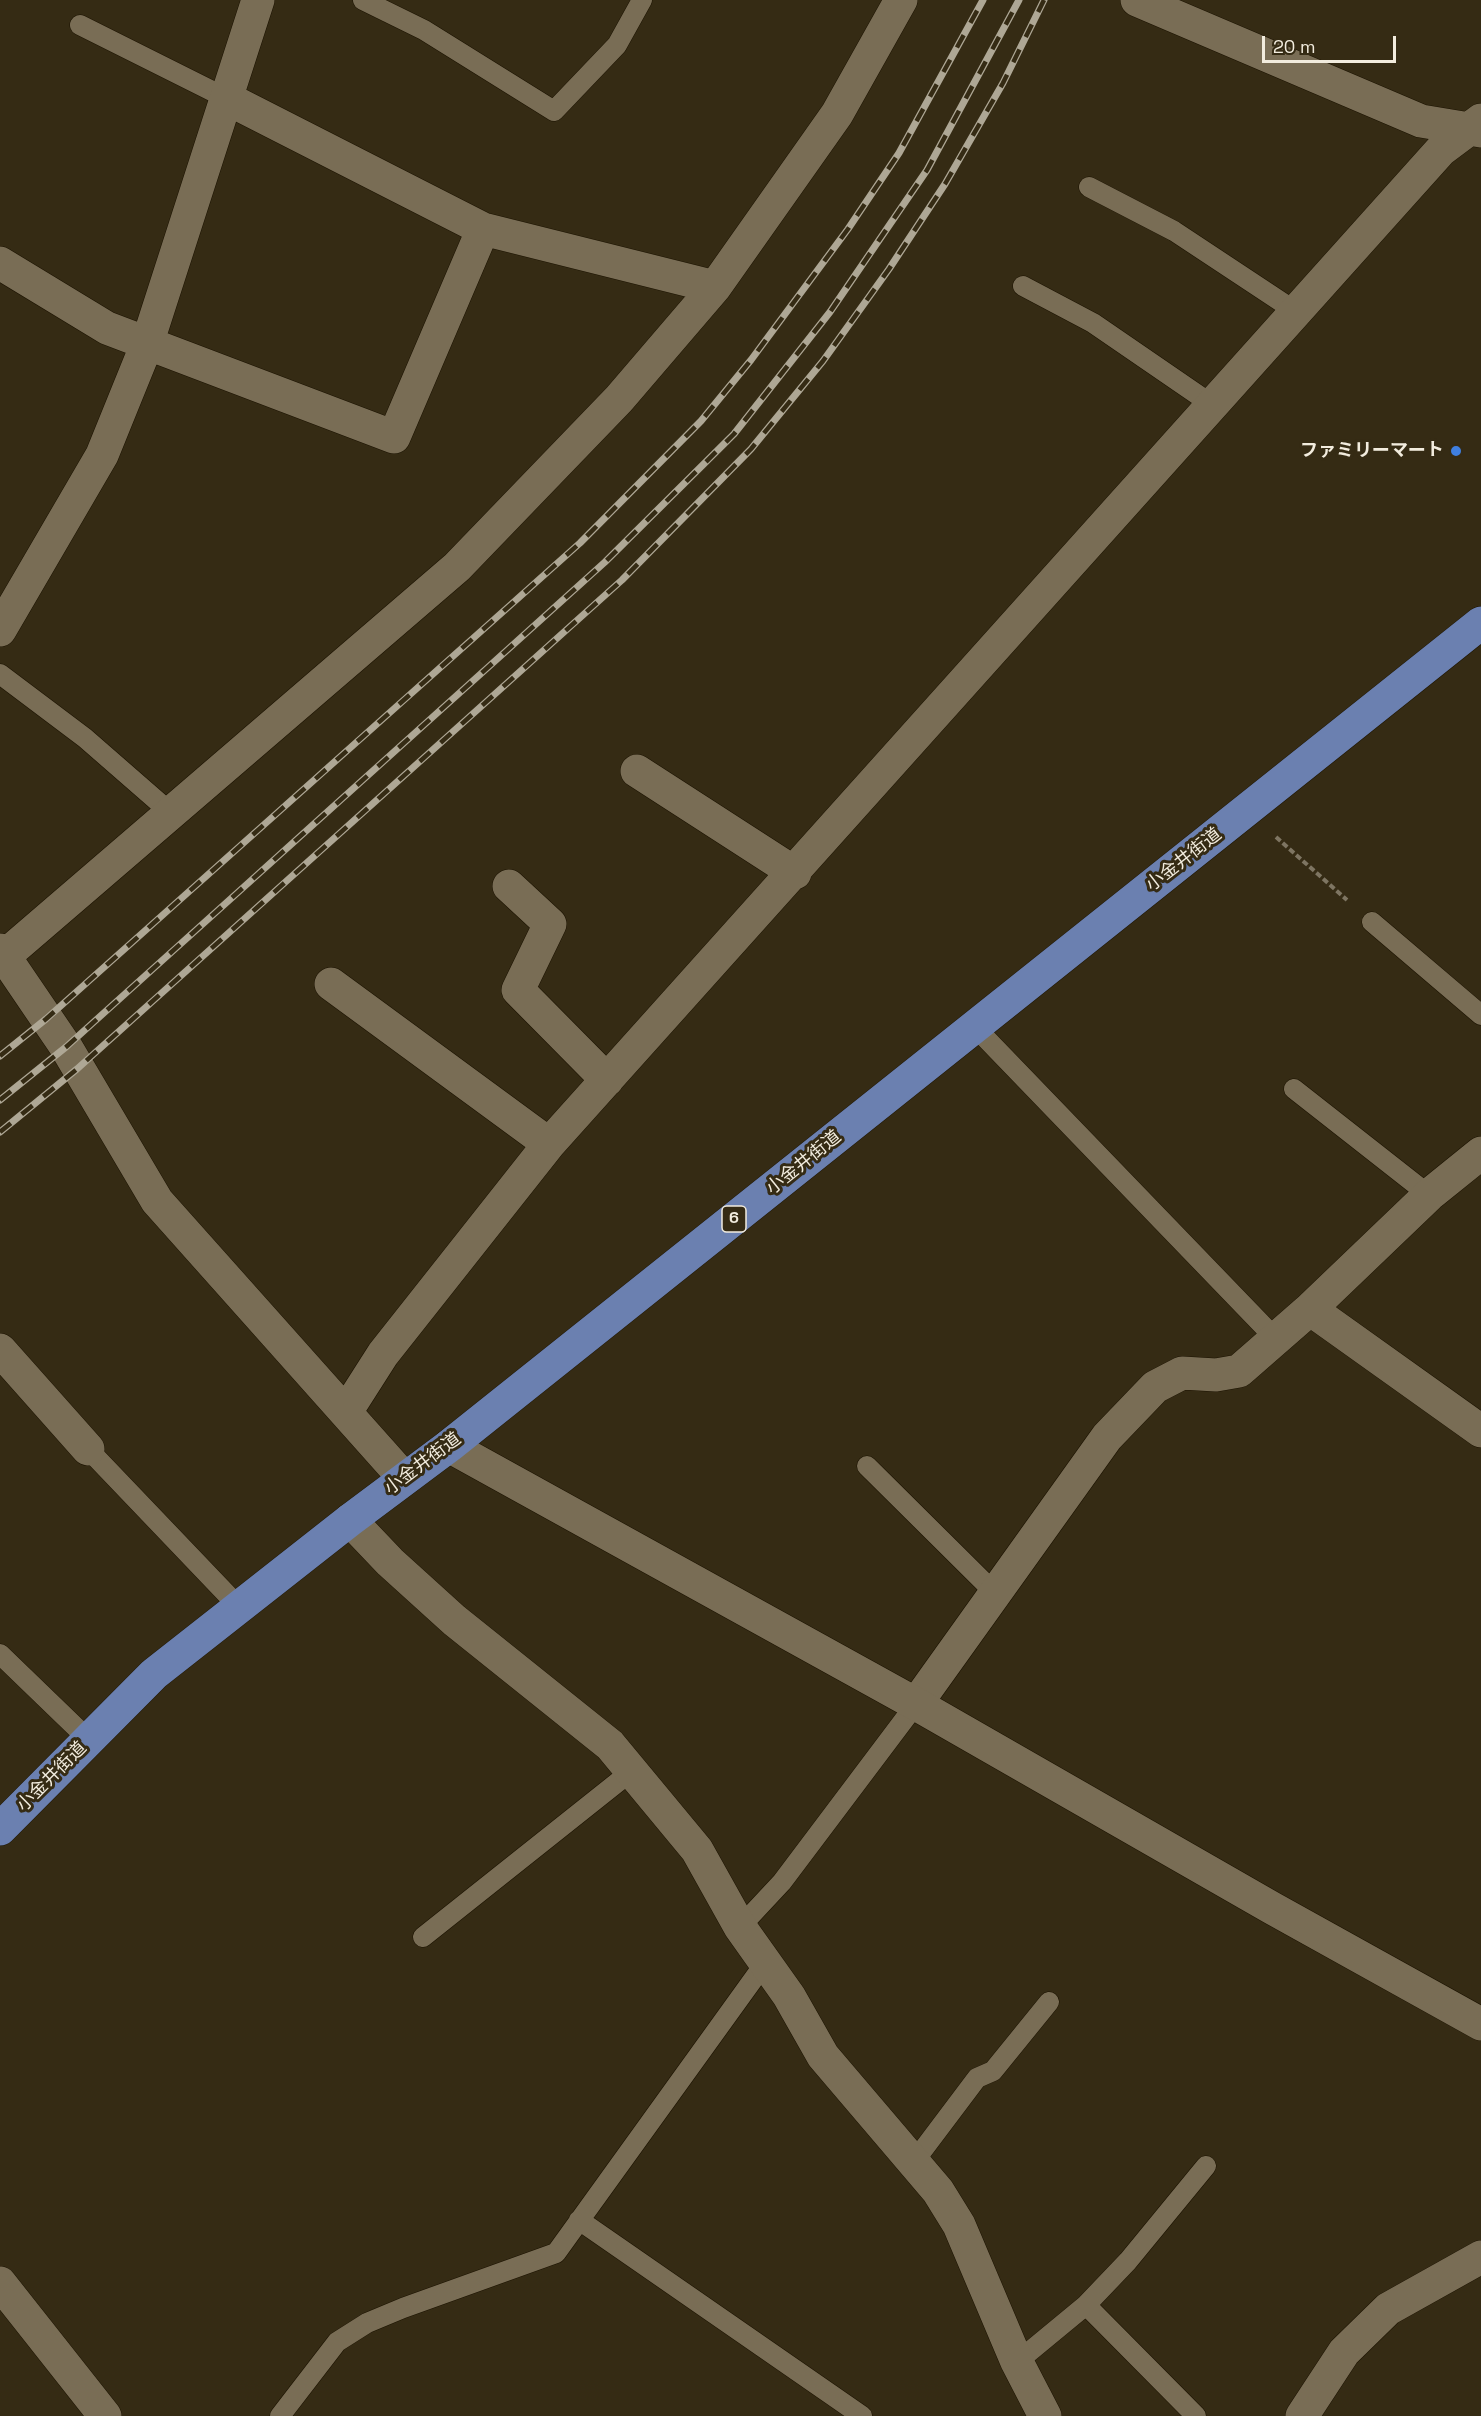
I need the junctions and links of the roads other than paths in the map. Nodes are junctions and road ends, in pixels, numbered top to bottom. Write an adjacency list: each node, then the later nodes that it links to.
1 (258, 0): 7 (street)
2 (363, 0): 3 (lane)
3 (642, 0)
4 (901, 0): 13 (street)
5 (1137, 0): 8 (street)
6 (80, 25): 7 (lane)
7 (228, 99): 10 (street); 15 (street)
8 (1476, 127): 14 (street)
9 (1089, 187): 14 (lane)
10 (483, 229): 13 (street); 15 (street)
11 (0, 263): 15 (street)
12 (1023, 286): 16 (lane)
13 (715, 287): 21 (street)
14 (1298, 313): 16 (street)
15 (147, 344): 18 (street)
16 (1214, 406): 22 (street)
17 (1481, 623): 28 (main road, 小金井街道 / 6)
18 (0, 630)
19 (0, 674): 21 (lane)
20 (637, 771): 22 (street)
21 (171, 813): 25 (street)
22 (795, 873): 29 (street)
23 (509, 886): 29 (street)
24 (1372, 922): 27 (lane)
25 (2, 955): 37 (street)
26 (331, 984): 31 (street)
27 (1481, 1015)
28 (974, 1026): 35 (lane); 39 (main road, 小金井街道 / 6)
29 (607, 1080): 31 (street)
30 (1294, 1089): 33 (lane)
31 (549, 1144): 37 (street)
32 (1481, 1153): 33 (street)
33 (1429, 1195): 34 (street)
34 (1310, 1309): 35 (street); 38 (street)
35 (1275, 1338): 44 (street)
36 (0, 1350): 40 (street)
37 (346, 1412): 42 (street)
38 (1481, 1431)
39 (449, 1446): 42 (main road, 小金井街道 / 6); 47 (street)
40 (88, 1449): 45 (lane)
41 (867, 1467): 44 (lane)
42 (404, 1478): 43 (main road, 小金井街道 / 6)
43 (350, 1520): 45 (main road, 小金井街道 / 6); 49 (street)
44 (995, 1593): 47 (street)
45 (239, 1607): 48 (main road, 小金井街道 / 6)
46 (0, 1654): 48 (lane)
47 (916, 1704): 51 (lane); 55 (street)
48 (89, 1740): 50 (main road, 小金井街道 / 6)
49 (633, 1770): 51 (street); 52 (lane)
50 (0, 1829)
51 (740, 1927): 53 (street)
52 (423, 1937)
53 (765, 1962): 56 (street); 58 (lane)
54 (1049, 2002): 56 (lane)
55 (1481, 2024)
56 (913, 2163): 62 (street)
57 (1206, 2166): 61 (lane)
58 (579, 2220): 64 (lane); 65 (lane)
59 (1481, 2257): 68 (street)
60 (0, 2283): 63 (street)
61 (1086, 2305): 62 (lane); 67 (lane)
62 (1017, 2362): 66 (street)
63 (105, 2416)
64 (280, 2416)
65 (862, 2416)
66 (1045, 2416)
67 (1197, 2416)
68 (1302, 2416)

